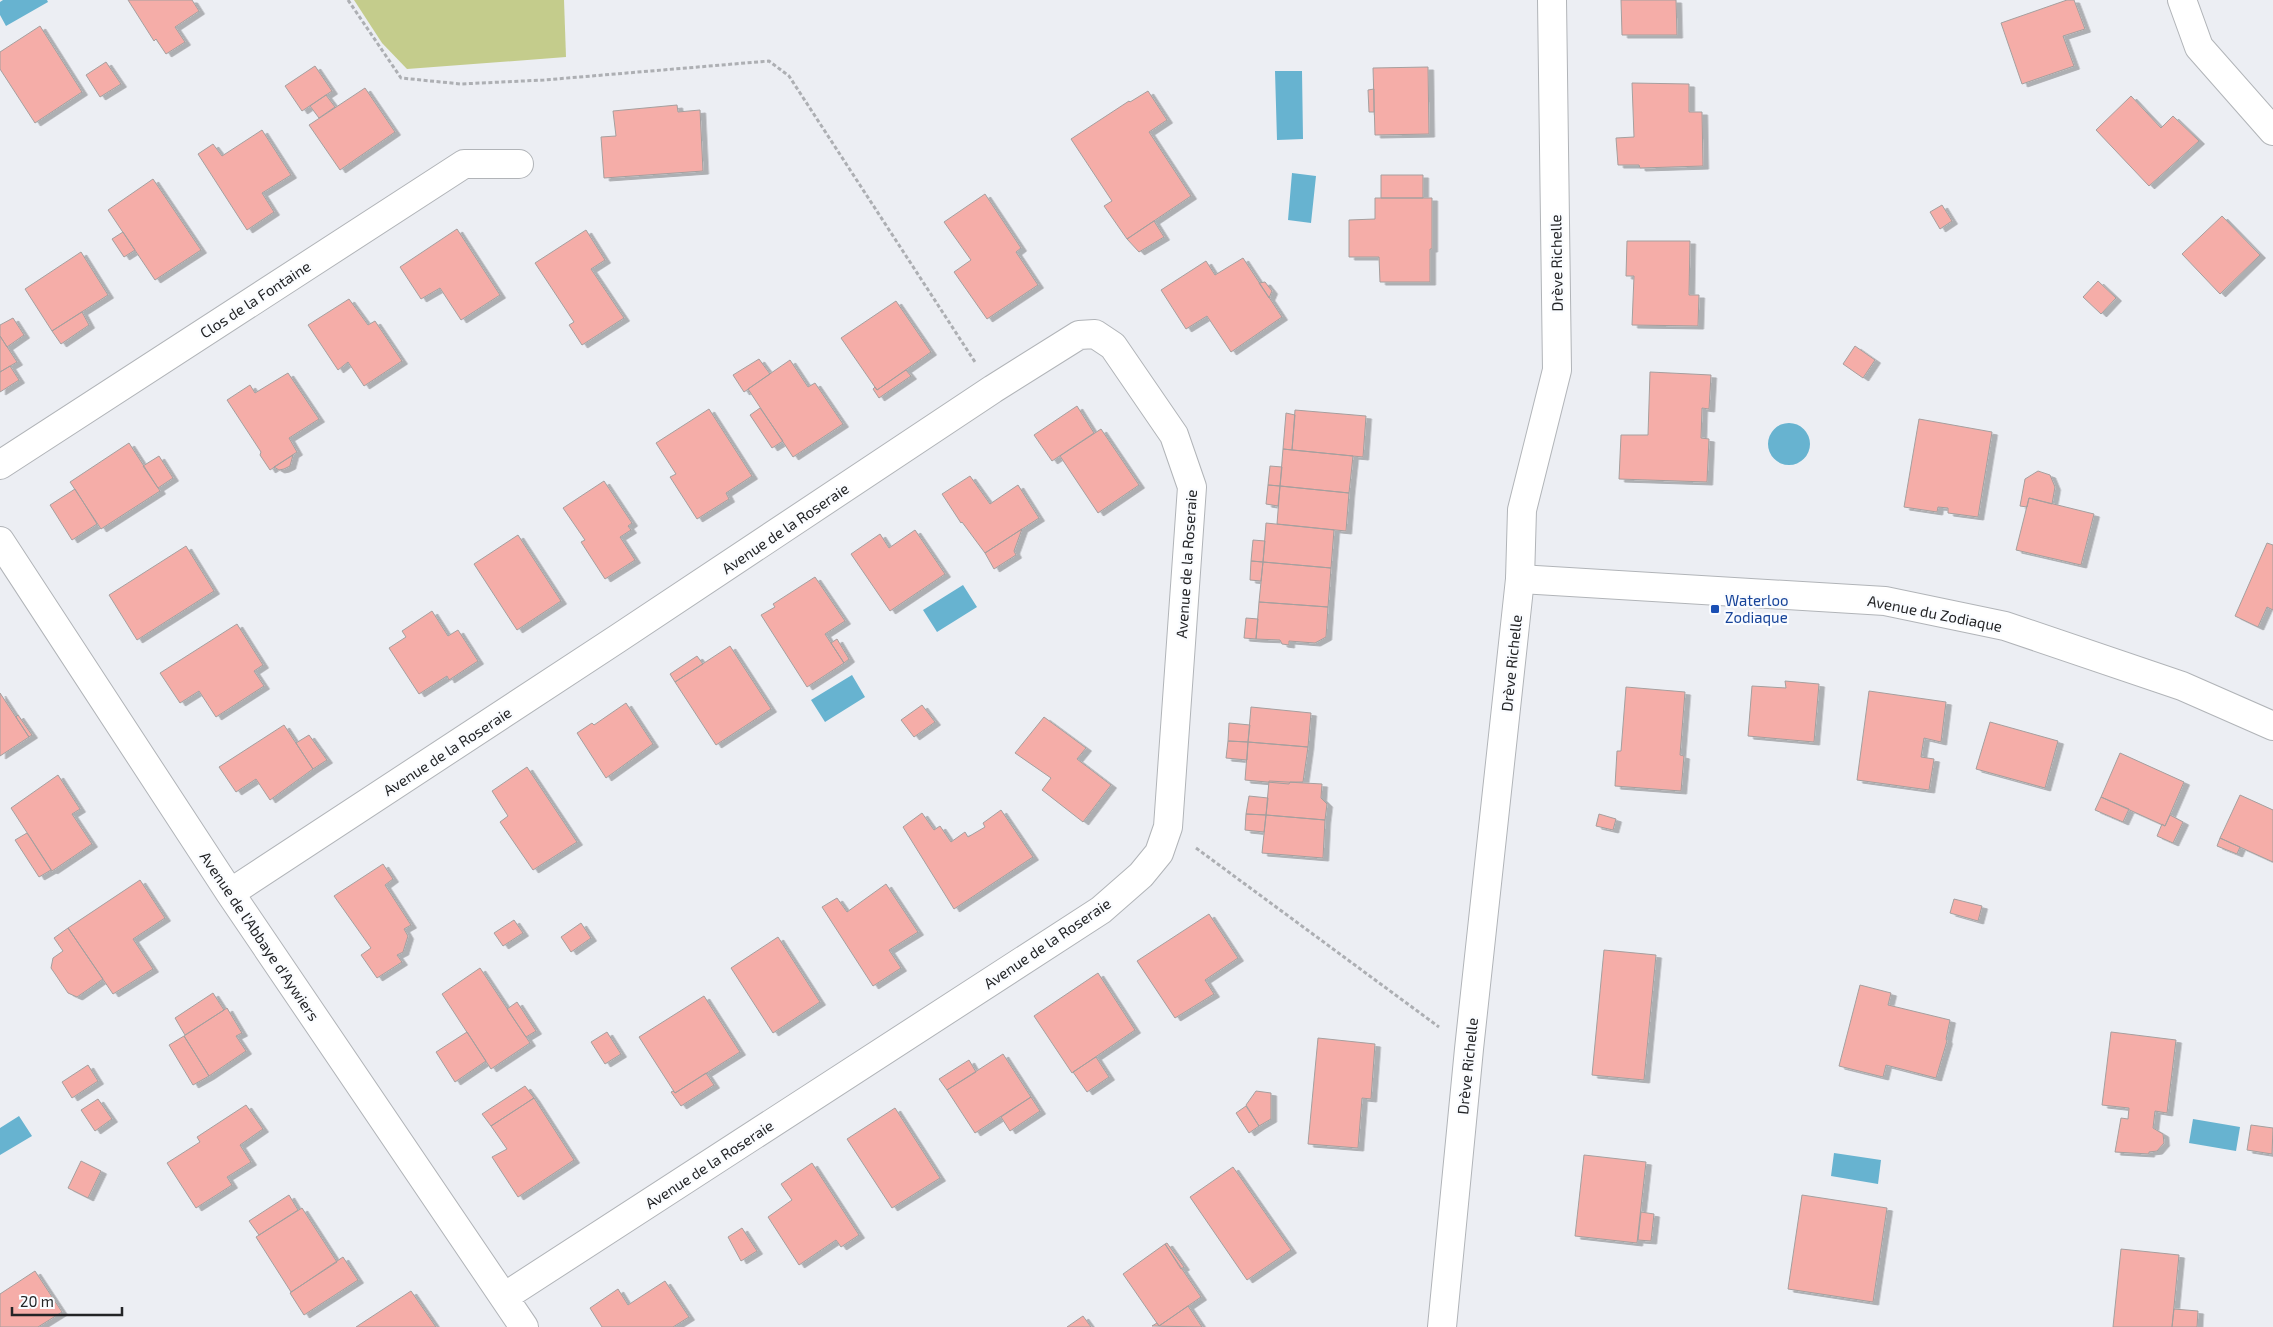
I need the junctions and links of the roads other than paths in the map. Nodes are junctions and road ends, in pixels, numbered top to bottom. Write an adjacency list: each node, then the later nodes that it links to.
1 (1552, 0): 7 (street, Drève Richelle)
2 (2182, 0): 3 (street)
3 (2273, 131)
4 (519, 164): 5 (street, Clos de la Fontaine)
5 (0, 464)
6 (0, 542): 9 (street, Avenue de l'Abbaye d'Aywiers)
7 (1520, 579): 8 (street, Avenue du Zodiaque); 12 (street, Drève Richelle)
8 (2273, 726)
9 (230, 893): 10 (street, Avenue de l'Abbaye d'Aywiers); 10 (street, Avenue de la Roseraie)
10 (504, 1297): 11 (street, Avenue de l'Abbaye d'Aywiers)
11 (524, 1327)
12 (1442, 1327)

